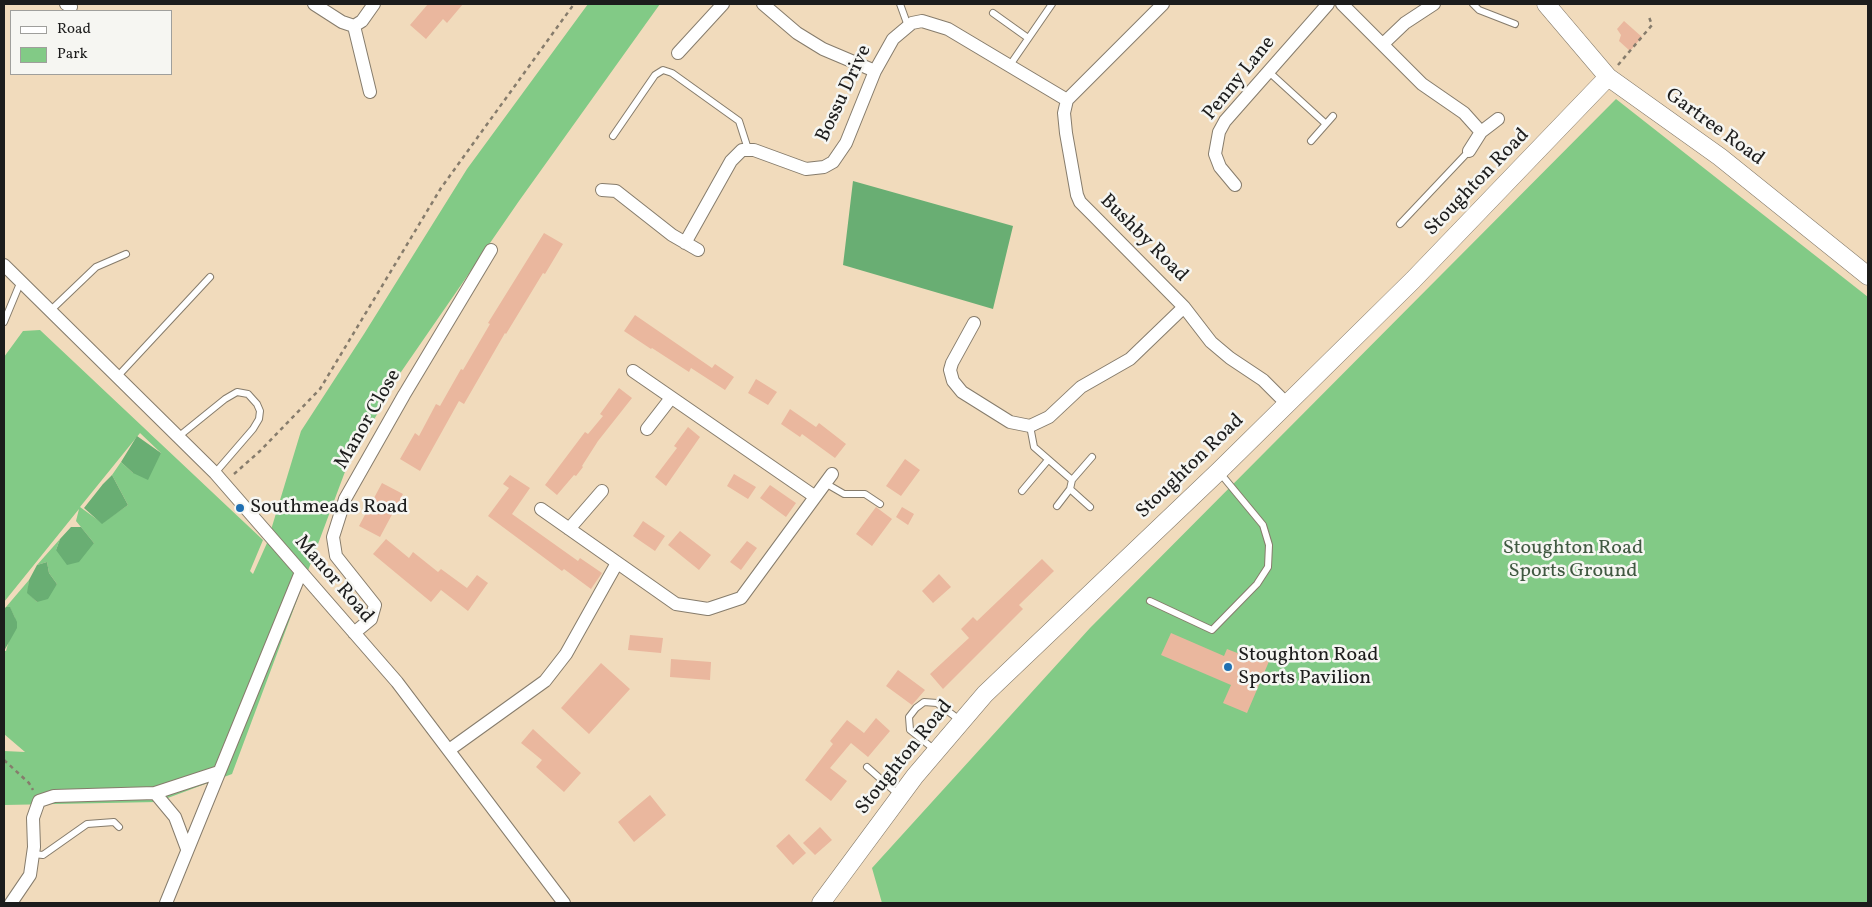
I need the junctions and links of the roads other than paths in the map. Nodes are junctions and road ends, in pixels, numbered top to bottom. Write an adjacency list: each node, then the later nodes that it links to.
1 (314, 4): 15 (street)
2 (374, 4): 15 (street)
3 (723, 4): 19 (street)
4 (763, 4): 21 (street)
5 (900, 4): 16 (lane)
6 (1052, 4): 17 (lane)
7 (1328, 4): 22 (street, Penny Lane)
8 (1342, 4): 18 (street)
9 (1434, 4): 18 (street)
10 (1473, 4): 14 (lane)
11 (1546, 4): 23 (main road, Gartree Road)
12 (1155, 6): 25 (street)
13 (993, 13): 17 (lane)
14 (1515, 24)
15 (354, 26): 24 (street)
16 (908, 26): 20 (street); 21 (street, Bossu Drive)
17 (1028, 38): 20 (lane)
18 (1383, 44): 29 (street)
19 (678, 53)
20 (1010, 65): 25 (street)
21 (875, 71): 32 (street, Bossu Drive)
22 (1269, 72): 28 (lane); 34 (street, Penny Lane)
23 (1608, 77): 42 (main road, Gartree Road); 52 (main road, Stoughton Road)
24 (370, 92)
25 (1067, 100): 45 (street, Bushby Road)
26 (1333, 116): 28 (lane)
27 (1498, 119): 29 (street)
28 (1326, 124): 31 (lane)
29 (1481, 132): 33 (street)
30 (612, 136): 32 (lane)
31 (1311, 141)
32 (748, 149): 37 (street)
33 (1469, 151): 36 (lane)
34 (1235, 184)
35 (602, 190): 37 (street)
36 (1400, 224)
37 (685, 243): 39 (street)
38 (491, 250): 74 (street, Manor Close)
39 (698, 250)
40 (126, 254): 46 (lane)
41 (4, 265): 44 (street, Manor Road)
42 (1868, 276)
43 (210, 277): 50 (lane)
44 (21, 281): 46 (street, Manor Road); 47 (lane)
45 (1184, 307): 52 (street, Bushby Road); 53 (street)
46 (50, 311): 50 (street, Manor Road)
47 (4, 322)
48 (974, 323): 53 (street)
49 (633, 371): 51 (street)
50 (117, 377): 55 (street, Manor Road)
51 (672, 398): 54 (street); 65 (street)
52 (1287, 404): 58 (main road, Stoughton Road)
53 (1030, 426): 57 (lane)
54 (647, 429)
55 (178, 438): 59 (street, Manor Road); 59 (lane)
56 (1092, 457): 61 (lane)
57 (1048, 460): 61 (lane); 64 (lane)
58 (1219, 471): 73 (lane); 75 (main road, Stoughton Road)
59 (215, 473): 72 (street, Manor Road)
60 (828, 479): 65 (street); 66 (lane)
61 (1072, 480): 62 (lane)
62 (1070, 489): 67 (lane); 68 (lane)
63 (602, 491): 70 (street)
64 (1022, 491)
65 (814, 496): 71 (street)
66 (880, 504)
67 (1057, 506)
68 (1090, 507)
69 (541, 509): 70 (street)
70 (569, 529): 71 (street)
71 (617, 563): 76 (street)
72 (301, 572): 74 (street, Manor Road); 79 (street)
73 (1150, 601)
74 (354, 633): 76 (street, Manor Road)
75 (962, 721): 77 (main road, Stoughton Road); 77 (lane)
76 (449, 750): 87 (street, Manor Road)
77 (936, 751): 81 (main road, Stoughton Road)
78 (867, 767): 81 (lane)
79 (219, 772): 80 (street); 83 (street)
80 (155, 792): 83 (street); 84 (street)
81 (900, 796): 88 (main road, Stoughton Road)
82 (119, 827): 84 (lane)
83 (187, 849): 86 (street)
84 (33, 854): 85 (street)
85 (11, 903)
86 (166, 903)
87 (564, 903)
88 (821, 903)

